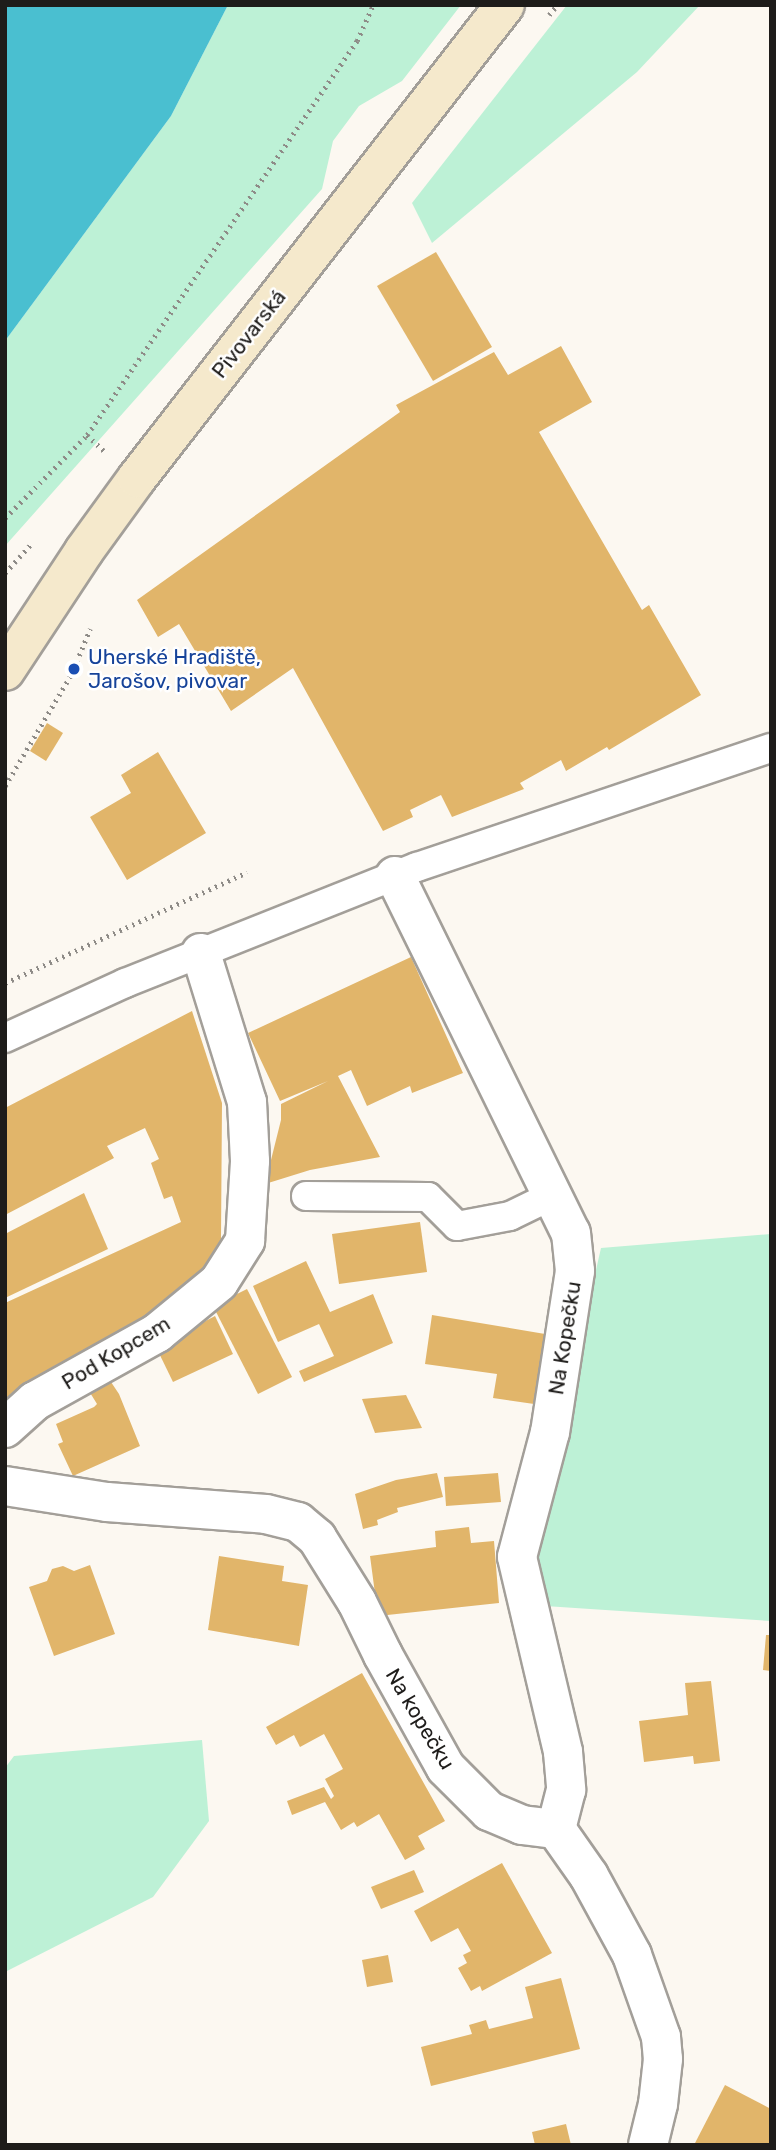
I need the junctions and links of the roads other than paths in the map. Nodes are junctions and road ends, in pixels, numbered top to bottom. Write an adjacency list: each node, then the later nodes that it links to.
1 (505, 5): 2 (main road, Pivovarská)
2 (5, 671)
3 (771, 748): 4 (lane)
4 (395, 876): 5 (lane); 7 (street, Na Kopečku)
5 (201, 953): 6 (lane); 9 (street, Pod Kopcem)
6 (5, 1038)
7 (553, 1195): 8 (lane); 11 (street, Na Kopečku)
8 (306, 1196)
9 (5, 1428)
10 (5, 1486): 11 (street, Na kopečku)
11 (556, 1829): 12 (street)
12 (648, 2145)

